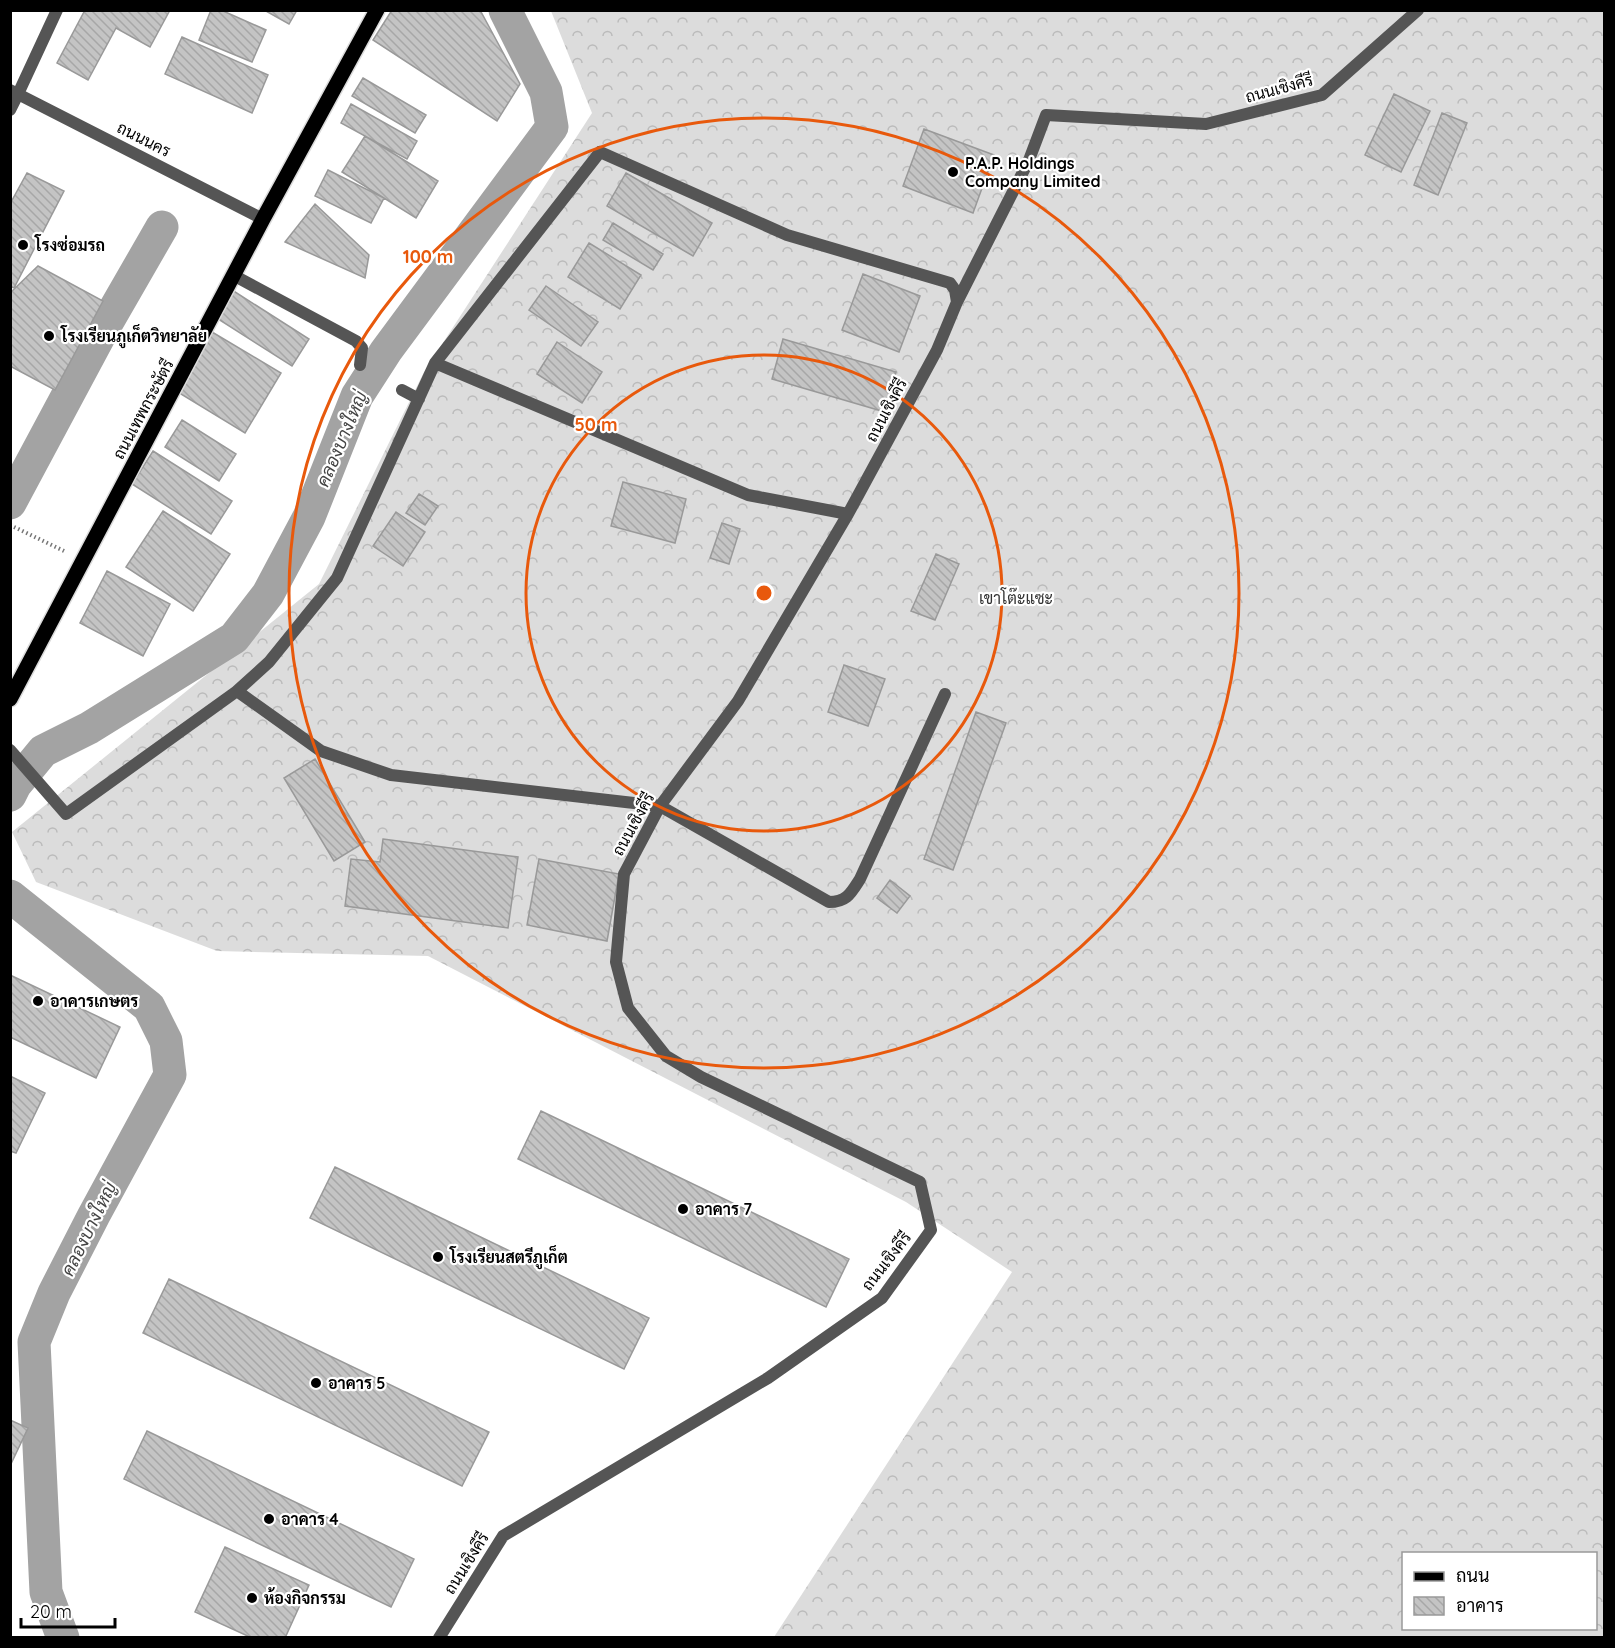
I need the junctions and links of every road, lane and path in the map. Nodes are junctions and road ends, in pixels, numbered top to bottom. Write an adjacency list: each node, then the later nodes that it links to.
1 (57, 10): 4 (street)
2 (377, 10): 6 (main road, ถนนเทพกระษัตรี)
3 (1418, 10): 8 (street, ถนนเชิงคีรี)
4 (14, 92): 5 (street); 6 (street, ถนนนคร)
5 (10, 110)
6 (263, 219): 7 (main road, ถนนเทพกระษัตรี)
7 (233, 275): 10 (street); 15 (main road, ถนนเทพกระษัตรี)
8 (957, 302): 9 (street); 13 (street, ถนนเชิงคีรี)
9 (435, 363): 12 (street); 13 (street)
10 (360, 365)
11 (402, 390): 12 (street)
12 (419, 399): 16 (street)
13 (848, 514): 20 (street, ถนนเชิงคีรี)
14 (10, 525): 15 (path)
15 (83, 560): 18 (main road, ถนนเทพกระษัตรี)
16 (237, 691): 19 (street); 20 (street)
17 (945, 694): 20 (street)
18 (10, 699)
19 (10, 750)
20 (660, 806): 21 (street, ถนนเชิงคีรี)
21 (439, 1638)

